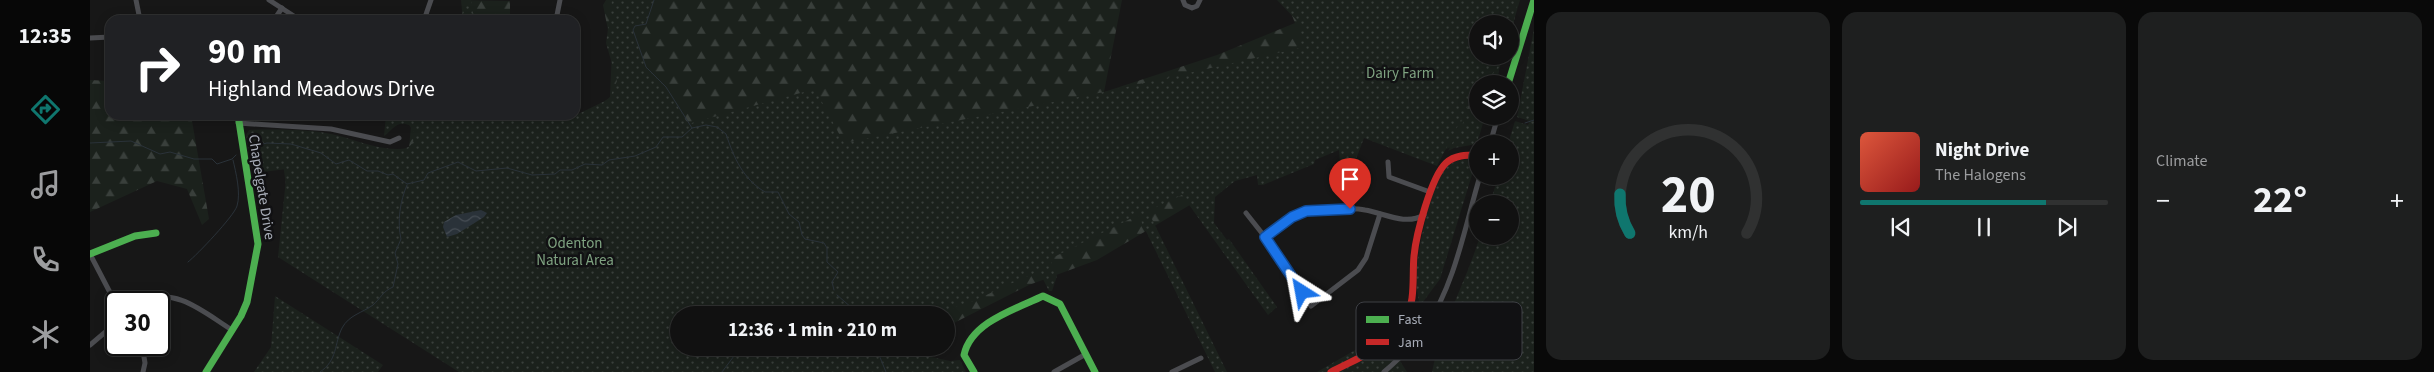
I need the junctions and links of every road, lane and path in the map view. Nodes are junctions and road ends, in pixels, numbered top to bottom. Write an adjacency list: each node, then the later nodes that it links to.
1 (136, 0): 9 (street)
2 (269, 0): 8 (street)
3 (431, 0): 12 (street)
4 (560, 0): 13 (street)
5 (1183, 0): 6 (street)
6 (1200, 0)
7 (1534, 0): 16 (street)
8 (282, 8): 10 (street); 11 (street)
9 (139, 15)
10 (277, 15)
11 (292, 15)
12 (426, 15)
13 (557, 15)
14 (105, 37): 15 (street)
15 (90, 38)
16 (1511, 75)
17 (238, 120): 18 (street, Chapelgate Drive)
18 (238, 124): 19 (street); 34 (street, Chapelgate Drive)
19 (399, 138)
20 (1469, 155): 23 (street)
21 (1388, 162): 23 (street)
22 (1477, 185): 33 (street)
23 (1430, 192): 26 (street)
24 (1246, 214): 28 (street)
25 (1380, 214): 26 (street); 28 (street); 28 (street)
26 (1424, 215): 32 (street)
27 (156, 232): 29 (street)
28 (1265, 237)
29 (90, 254): 30 (street)
30 (109, 291)
31 (170, 299): 34 (street)
32 (1410, 302)
33 (1439, 302)
34 (232, 330): 43 (street, Chapelgate Drive)
35 (105, 332): 36 (street)
36 (90, 345)
37 (1086, 354): 44 (street); 45 (street); 46 (street)
38 (144, 356): 42 (street)
39 (1356, 357): 48 (street)
40 (1201, 358): 47 (street)
41 (1397, 360): 49 (street)
42 (143, 372)
43 (206, 372)
44 (974, 372)
45 (1054, 372)
46 (1095, 372)
47 (1172, 372)
48 (1331, 372)
49 (1384, 372)

